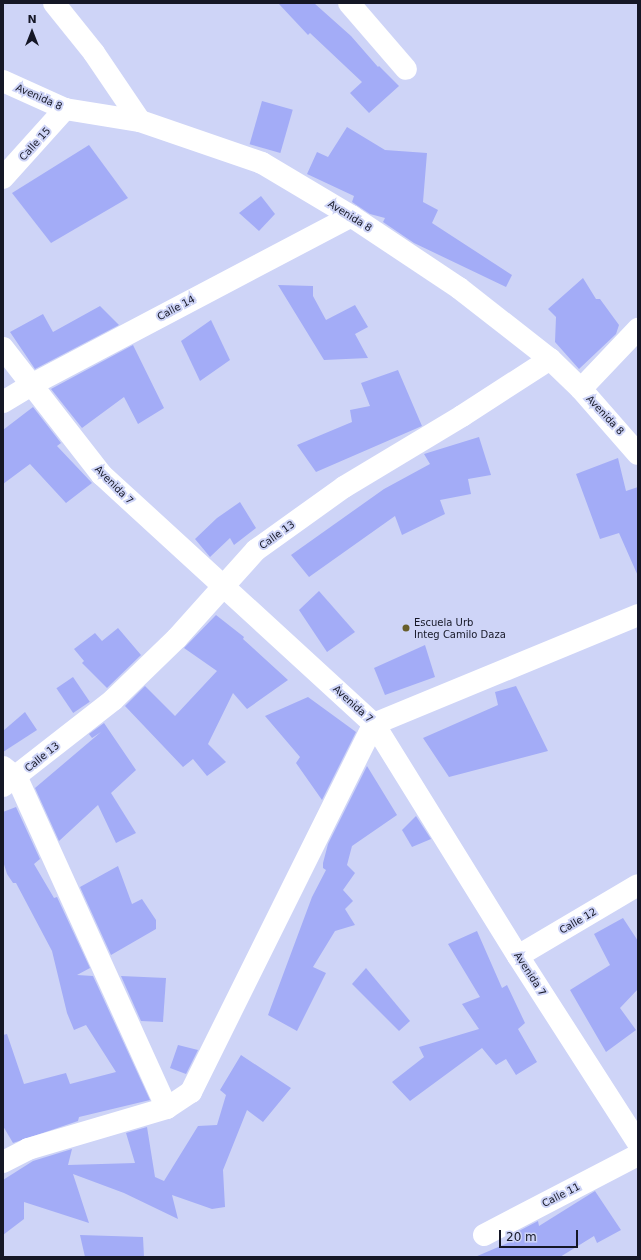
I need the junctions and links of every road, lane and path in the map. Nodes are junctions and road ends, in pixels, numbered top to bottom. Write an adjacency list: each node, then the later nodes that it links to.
1 (54, 3): 6 (street)
2 (349, 3): 3 (street)
3 (406, 69)
4 (3, 81): 5 (street, Avenida 8)
5 (65, 109): 6 (street, Avenida 8); 7 (street, Calle 15)
6 (140, 122): 8 (street, Avenida 8)
7 (3, 178)
8 (351, 216): 11 (street, Avenida 8); 12 (street, Calle 14)
9 (638, 329): 13 (street)
10 (3, 348): 12 (street, Avenida 7)
11 (550, 359): 13 (street, Avenida 8); 16 (street, Calle 13)
12 (31, 385): 14 (street, Calle 14); 16 (street, Avenida 7)
13 (581, 389): 15 (street, Avenida 8)
14 (3, 402)
15 (638, 454)
16 (224, 588): 18 (street, Avenida 7); 19 (street, Calle 13)
17 (638, 615): 18 (street)
18 (374, 724): 21 (street, Avenida 7); 22 (street)
19 (8, 777): 22 (street)
20 (638, 885): 21 (street, Calle 12)
21 (518, 956): 23 (street, Avenida 7)
22 (167, 1108): 25 (street)
23 (638, 1143)
24 (638, 1155): 26 (street, Calle 11)
25 (3, 1162)
26 (484, 1235)

